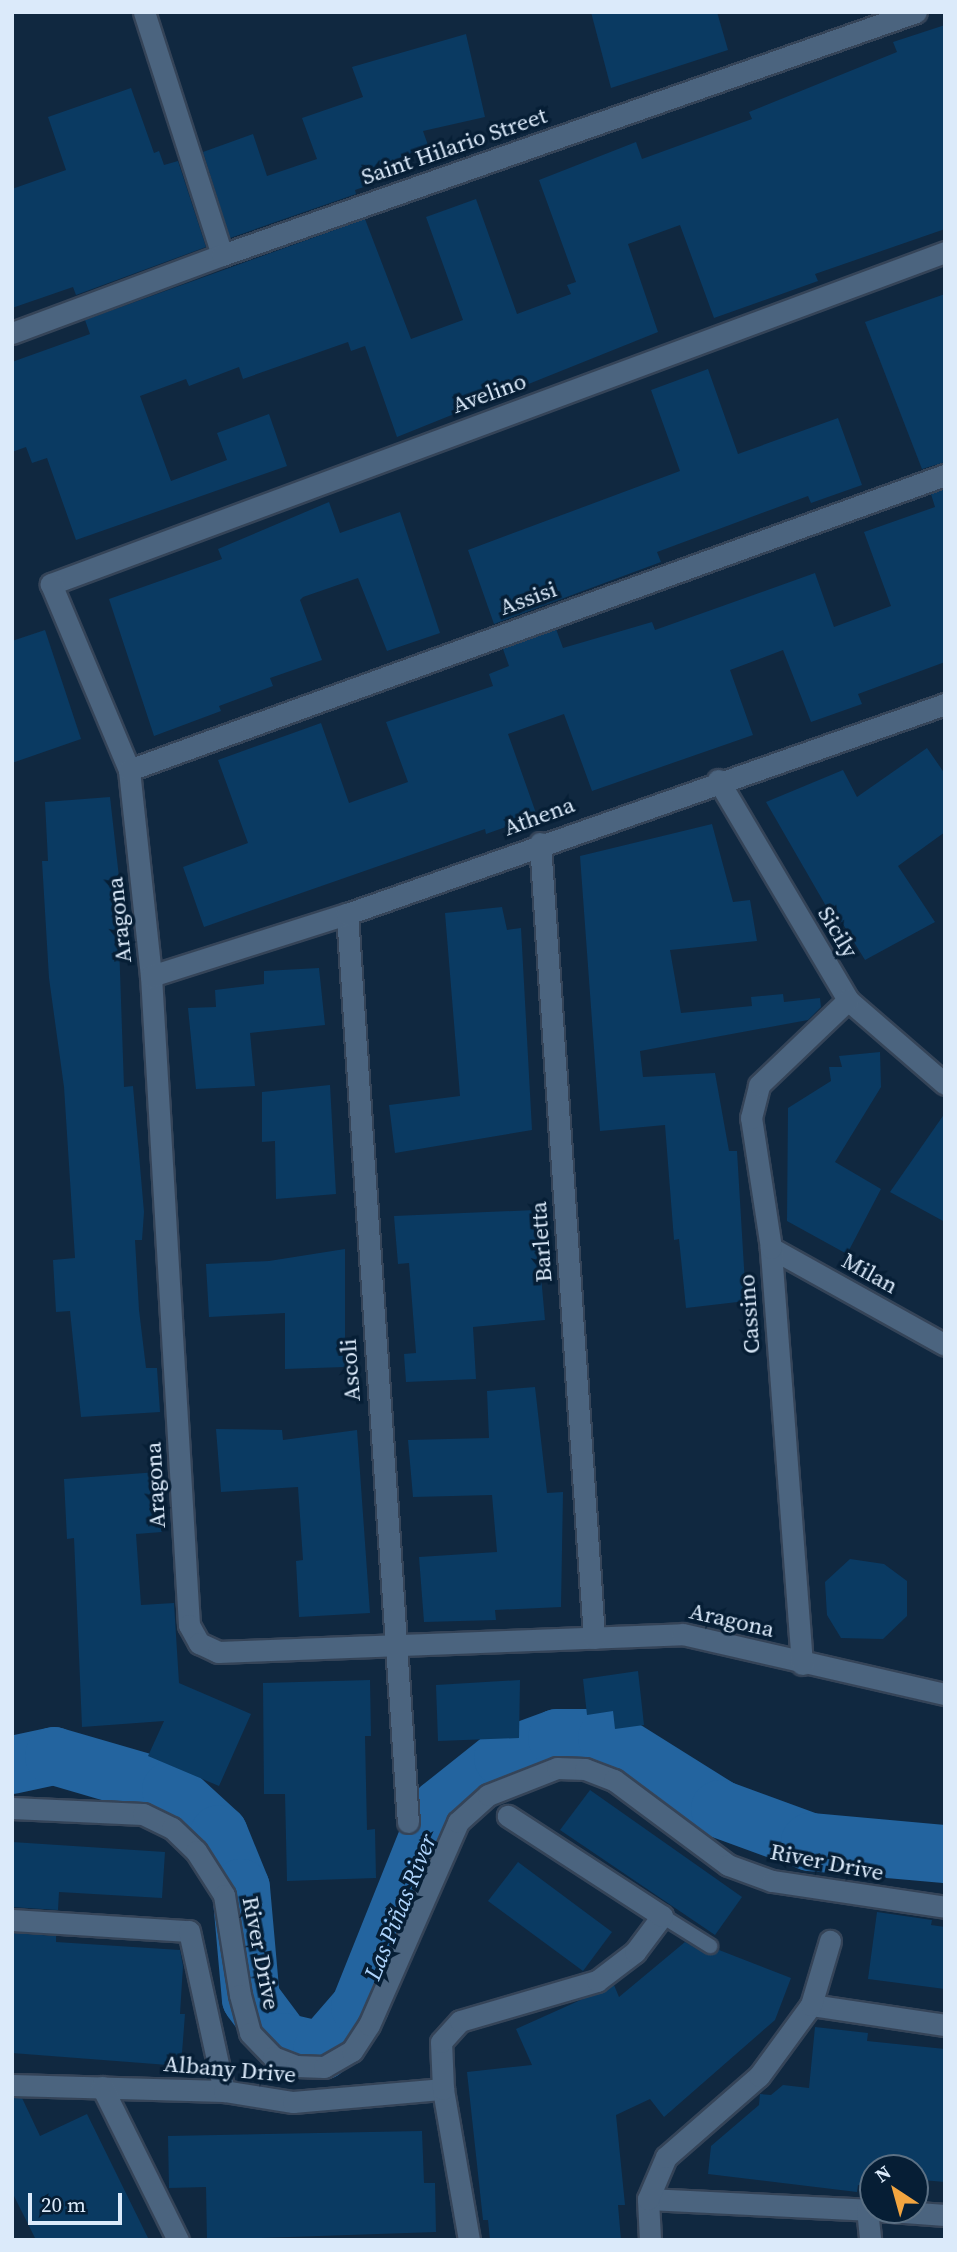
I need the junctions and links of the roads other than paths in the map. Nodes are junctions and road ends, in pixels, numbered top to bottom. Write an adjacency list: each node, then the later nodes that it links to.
1 (144, 12): 4 (street)
2 (916, 12): 4 (street, Saint Hilario Street)
3 (945, 252): 7 (street, Avelino)
4 (222, 255): 5 (street, Saint Hilario Street)
5 (12, 333)
6 (945, 475): 9 (street, Assisi)
7 (51, 584): 9 (street, Aragona)
8 (945, 704): 10 (street, Athena)
9 (129, 770): 13 (street, Aragona)
10 (718, 780): 11 (street, Athena); 14 (street, Sicily)
11 (540, 843): 12 (street, Athena); 18 (street, Barletta)
12 (347, 914): 13 (street, Athena); 19 (street, Ascoli)
13 (151, 975): 19 (street, Aragona)
14 (848, 1000): 15 (street, Sicily); 16 (street, Cassino)
15 (945, 1084)
16 (771, 1248): 17 (street, Milan); 20 (street, Cassino)
17 (945, 1345)
18 (594, 1638): 19 (street, Aragona); 20 (street, Aragona)
19 (394, 1644): 24 (street, Ascoli)
20 (802, 1664): 21 (street, Aragona)
21 (945, 1694)
22 (12, 1808): 25 (street, River Drive)
23 (508, 1816): 26 (street)
24 (408, 1822)
25 (945, 1907)
26 (662, 1916): 29 (lane); 34 (street)
27 (12, 1920): 35 (street)
28 (830, 1941): 30 (street)
29 (710, 1946)
30 (811, 2006): 31 (street); 36 (street)
31 (945, 2025)
32 (12, 2085): 33 (street, Albany Drive)
33 (102, 2087): 35 (street, Albany Drive); 38 (street)
34 (443, 2089): 35 (street, Albany Drive); 39 (street)
35 (223, 2091)
36 (648, 2199): 37 (street); 40 (street)
37 (859, 2209)
38 (178, 2240)
39 (469, 2240)
40 (650, 2240)

